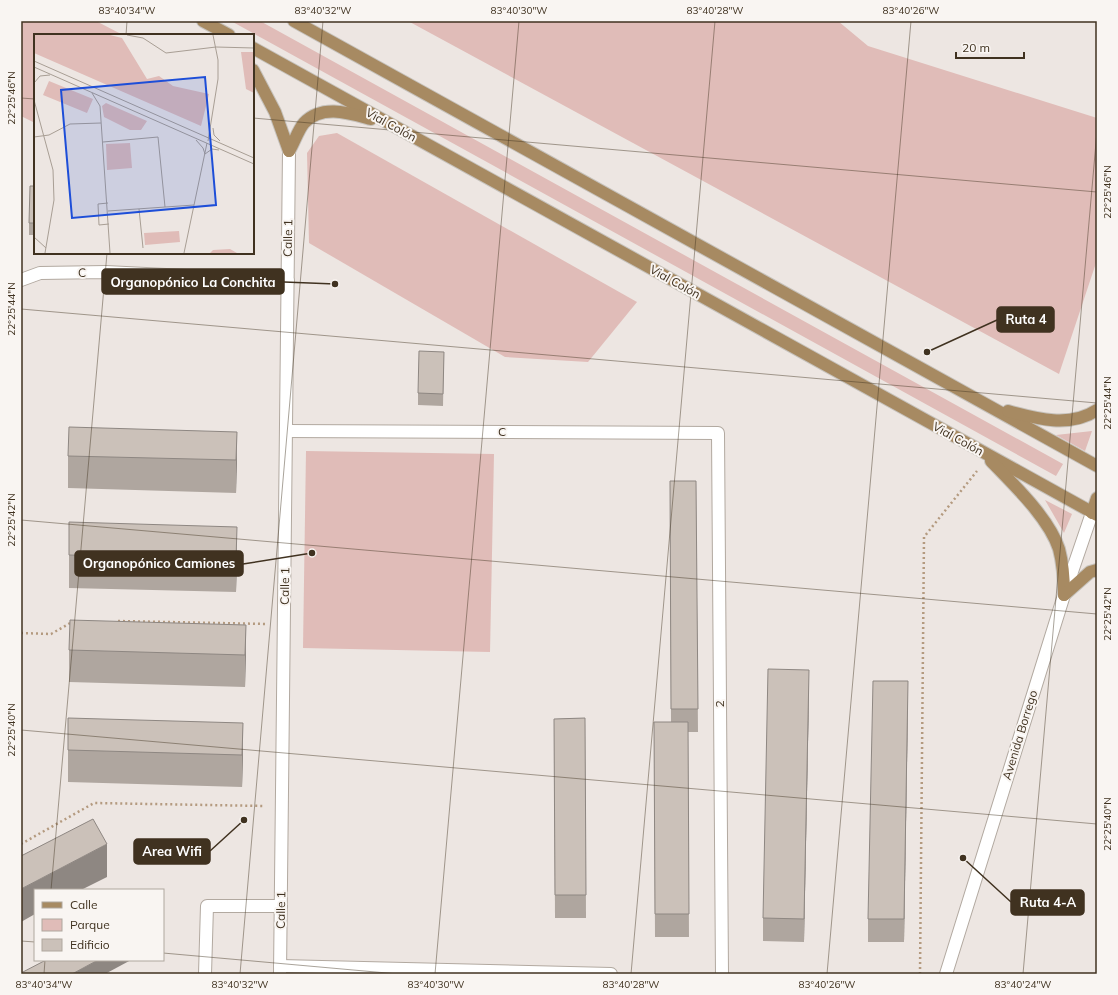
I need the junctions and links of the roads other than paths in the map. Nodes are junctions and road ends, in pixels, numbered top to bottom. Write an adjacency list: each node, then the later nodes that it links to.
1 (203, 21): 3 (main road)
2 (294, 21): 10 (main road)
3 (224, 33)
4 (254, 49): 6 (main road, Vial Colón)
5 (254, 72): 7 (main road)
6 (392, 125): 7 (main road); 14 (main road, Vial Colón)
7 (289, 151): 9 (street, Calle 1)
8 (21, 280): 9 (street, C)
9 (288, 280): 12 (street, Calle 1)
10 (984, 403): 11 (main road); 15 (main road)
11 (1097, 410)
12 (286, 431): 13 (street, C); 20 (street, Calle 1)
13 (718, 433): 25 (street, 2)
14 (983, 453): 17 (main road, Vial Colón); 19 (main road)
15 (1097, 466)
16 (1097, 498): 17 (main road, Avenida Borrego)
17 (1095, 514): 19 (street, Avenida Borrego)
18 (1097, 570): 19 (main road)
19 (1064, 595): 26 (street, Avenida Borrego)
20 (281, 906): 21 (street, Calle 1); 22 (street)
21 (280, 970): 23 (street)
22 (205, 974)
23 (521, 974): 24 (street)
24 (611, 974)
25 (722, 974)
26 (946, 974)

